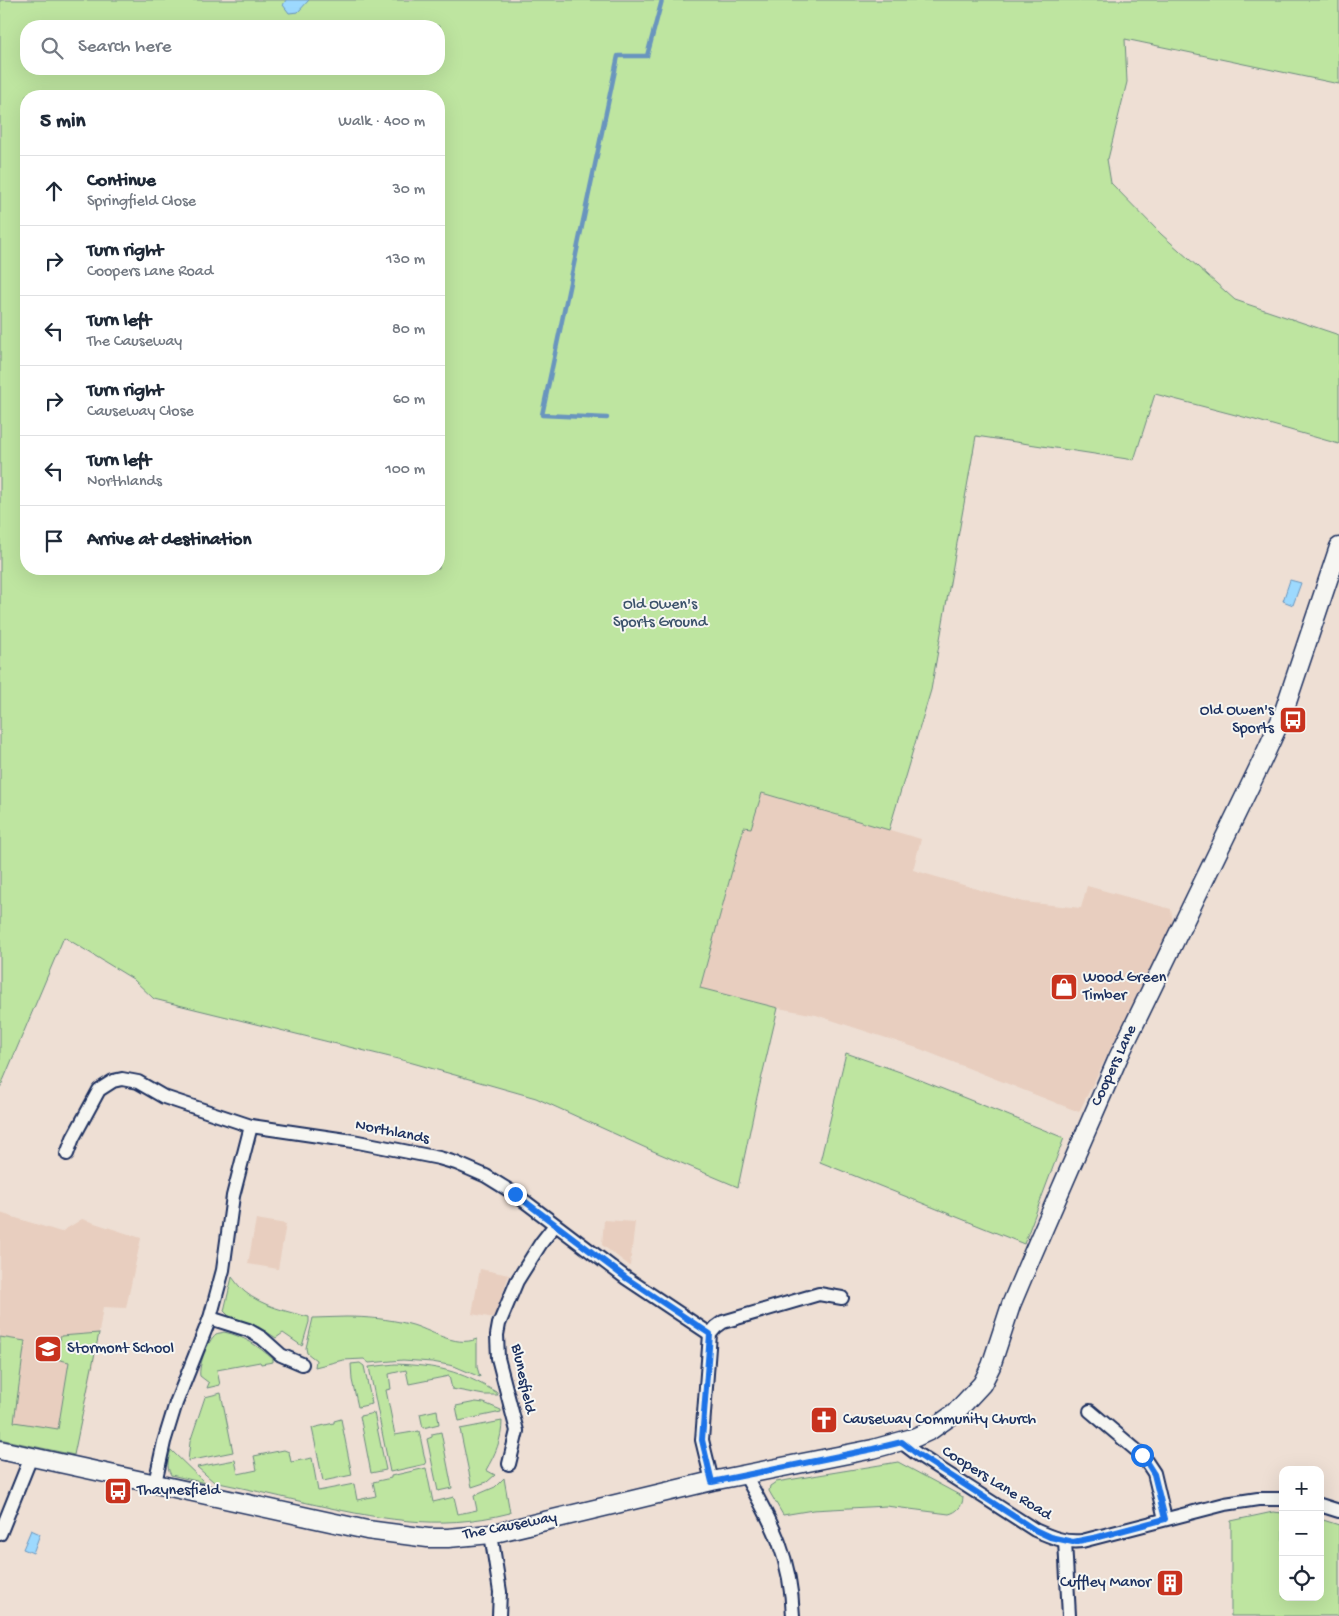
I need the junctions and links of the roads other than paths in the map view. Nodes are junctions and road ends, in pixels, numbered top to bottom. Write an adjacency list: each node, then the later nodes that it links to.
1 (1339, 547): 10 (main road, Coopers Lane)
2 (251, 1126): 3 (street, Northlands); 4 (street, Northlands); 6 (street)
3 (68, 1154)
4 (555, 1225): 7 (street, Northlands); 13 (street, Blunesfield)
5 (842, 1298): 7 (street)
6 (210, 1318): 8 (street); 16 (street)
7 (710, 1334): 15 (street)
8 (302, 1364)
9 (1090, 1410): 20 (street)
10 (902, 1442): 14 (main road, The Causeway); 23 (street, Coopers Lane Road)
11 (0, 1450): 12 (main road, The Causeway)
12 (31, 1457): 16 (main road, The Causeway); 21 (street)
13 (509, 1464)
14 (744, 1474): 15 (main road, The Causeway); 25 (street)
15 (712, 1482): 22 (main road, The Causeway)
16 (155, 1483): 22 (main road, The Causeway)
17 (1279, 1499): 20 (street, Coopers Lane Road)
18 (1324, 1506): 19 (street)
19 (1339, 1511)
20 (1165, 1519): 23 (street, Coopers Lane Road)
21 (0, 1534)
22 (491, 1534): 24 (street)
23 (1065, 1541): 26 (street)
24 (499, 1616)
25 (793, 1616)
26 (1069, 1616)

